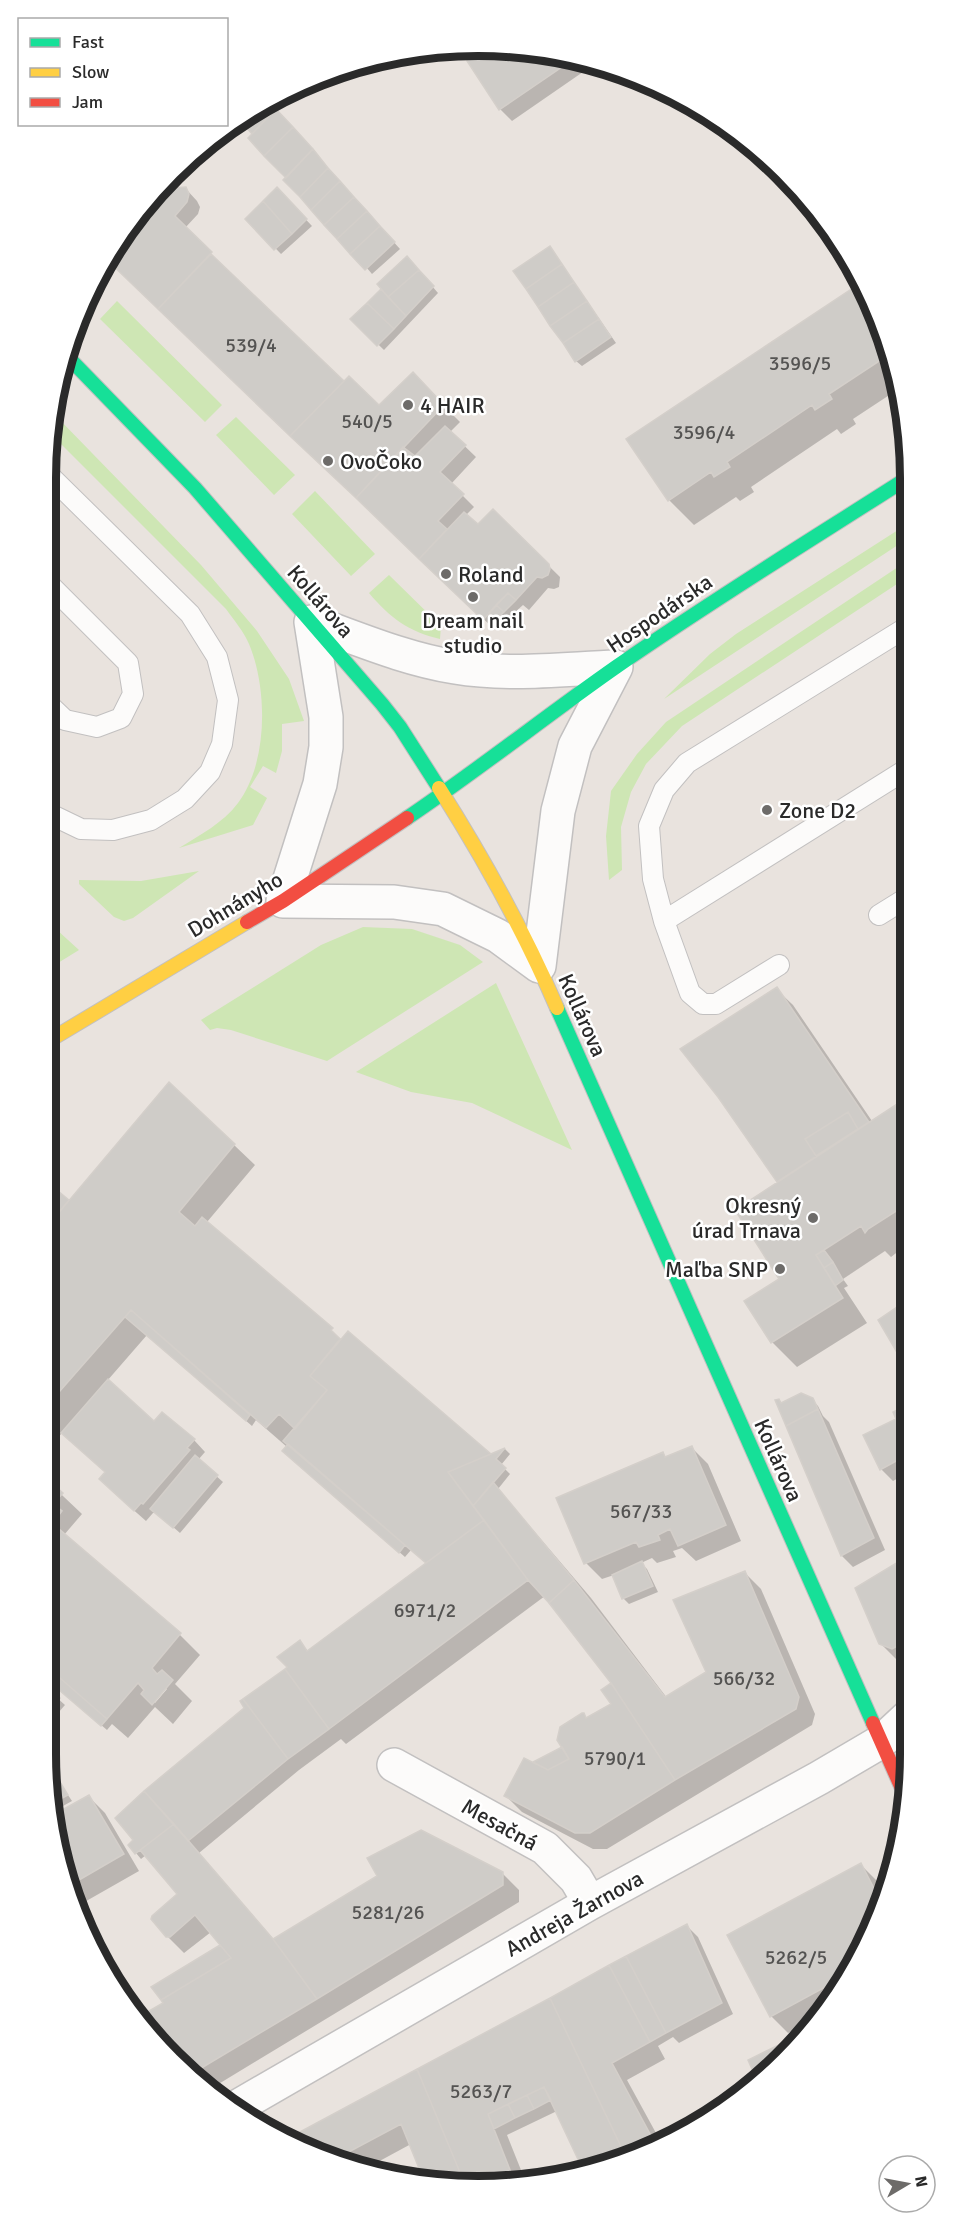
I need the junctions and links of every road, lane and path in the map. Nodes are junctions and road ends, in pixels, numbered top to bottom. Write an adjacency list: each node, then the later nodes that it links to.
1 (72, 361): 5 (street, Kollárova)
2 (56, 482): 11 (lane)
3 (900, 482): 7 (street, Hospodárska)
4 (56, 591): 8 (lane)
5 (311, 622): 7 (street); 10 (street, Kollárova); 12 (street)
6 (900, 631): 15 (lane)
7 (616, 667): 10 (street, Hospodárska); 17 (street)
8 (56, 711)
9 (900, 773): 15 (lane)
10 (444, 794): 12 (street, Dohnányho); 17 (street, Kollárova)
11 (56, 817)
12 (283, 901): 17 (street); 18 (street, Dohnányho)
13 (900, 902): 14 (lane)
14 (879, 915)
15 (664, 921): 16 (lane)
16 (779, 965)
17 (539, 966): 20 (street, Kollárova)
18 (56, 1036)
19 (900, 1724): 20 (street, Andreja Žarnova)
20 (882, 1741): 22 (street, Kollárova); 23 (street, Andreja Žarnova)
21 (394, 1765): 23 (street, Mesačná)
22 (899, 1781)
23 (590, 1903): 24 (street, Andreja Žarnova)
24 (244, 2106)

